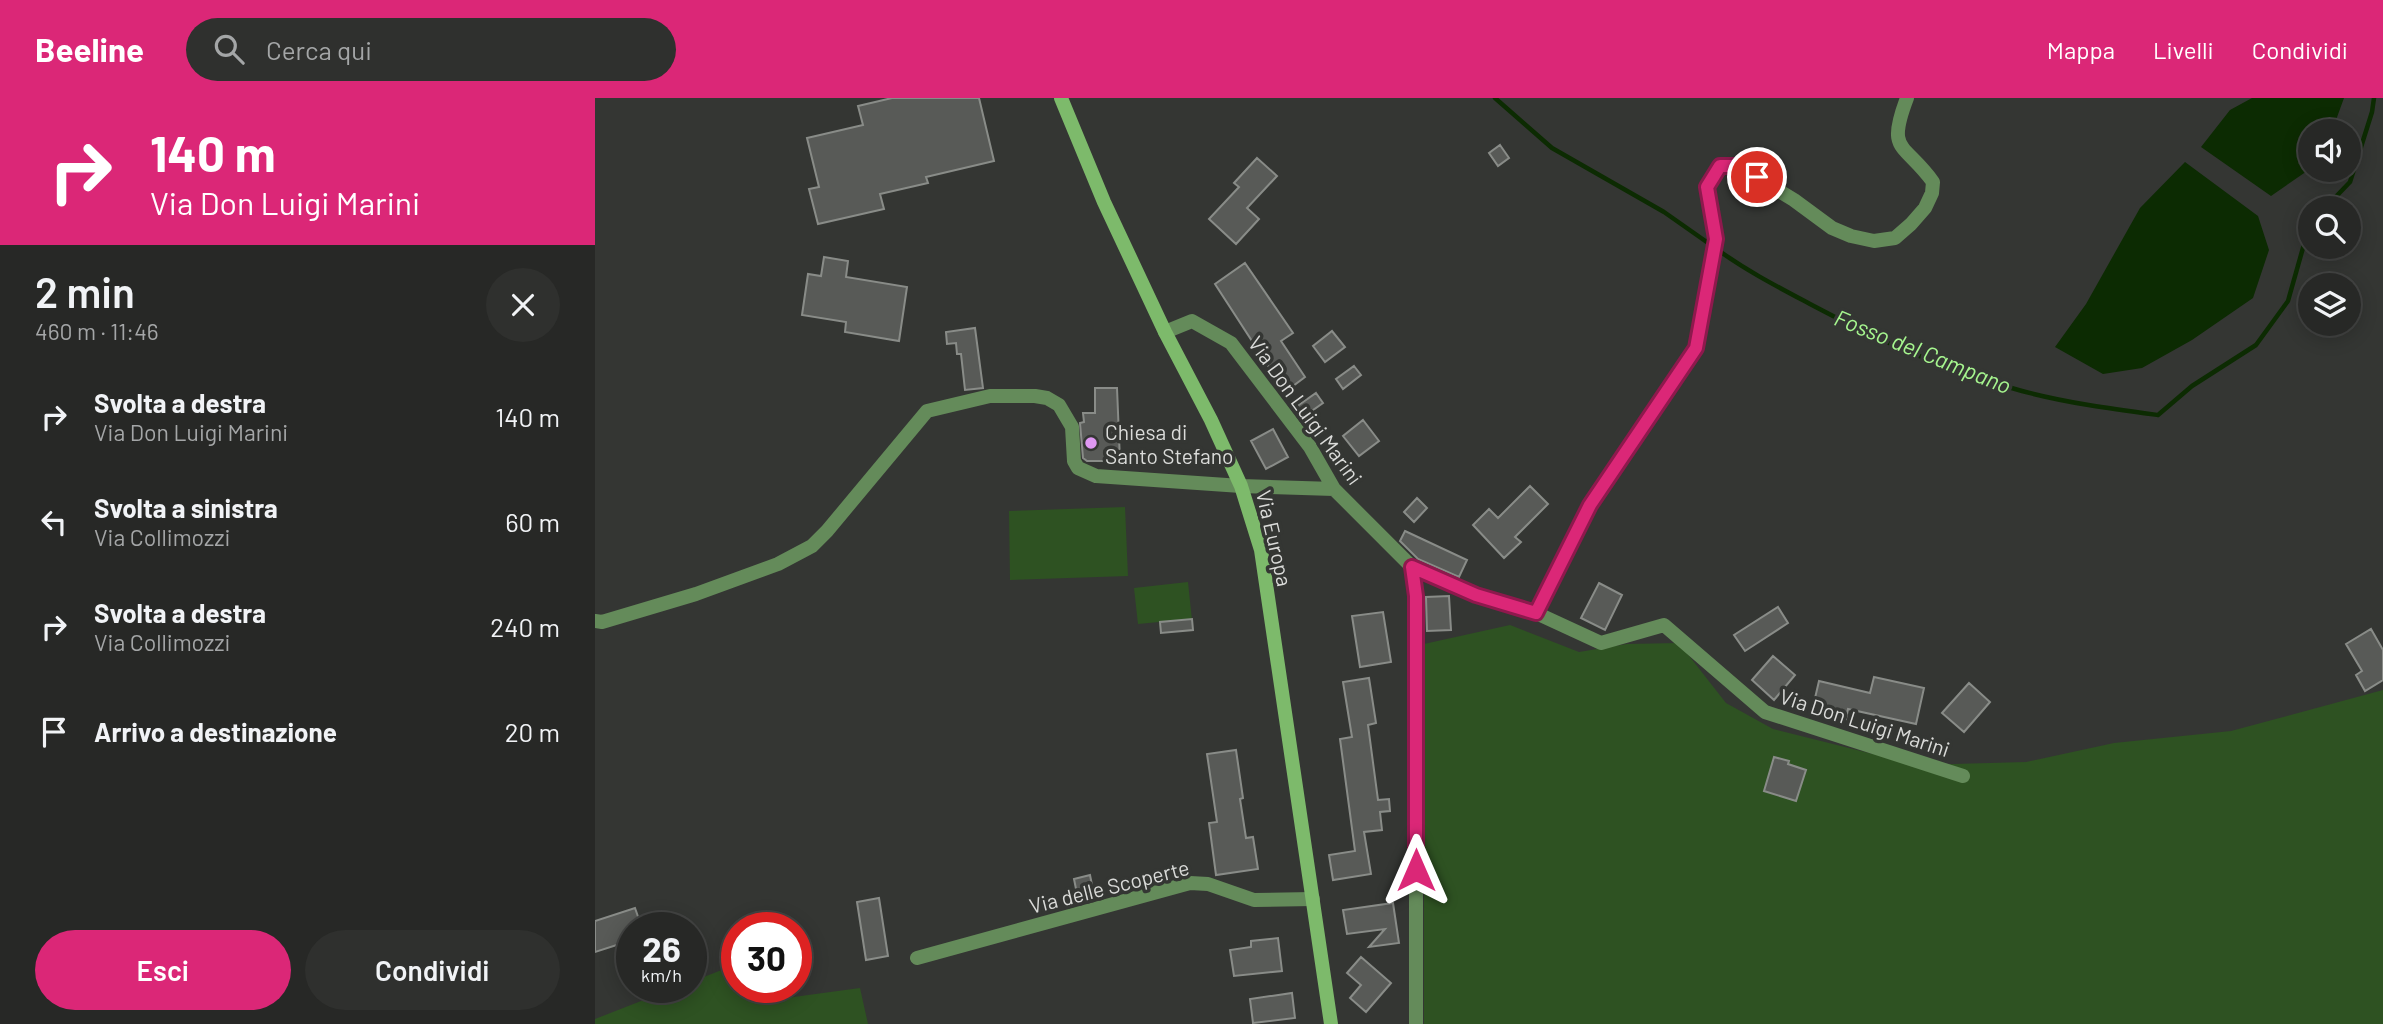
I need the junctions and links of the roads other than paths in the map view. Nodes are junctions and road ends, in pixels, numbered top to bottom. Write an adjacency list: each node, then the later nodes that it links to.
1 (1061, 98): 3 (main road, Via Europa)
2 (1907, 98): 7 (street)
3 (1165, 332): 4 (main road, Via Europa); 5 (street, Via Don Luigi Marini)
4 (1241, 486): 5 (street); 8 (street); 10 (main road, Via Europa)
5 (1334, 489): 6 (street, Via Don Luigi Marini)
6 (1412, 567): 7 (street, Via Don Luigi Marini); 13 (street)
7 (1536, 613): 9 (street, Via Don Luigi Marini)
8 (595, 621)
9 (1963, 776)
10 (1313, 899): 11 (street, Via delle Scoperte); 12 (main road, Via Europa)
11 (917, 958)
12 (1331, 1024)
13 (1416, 1024)

